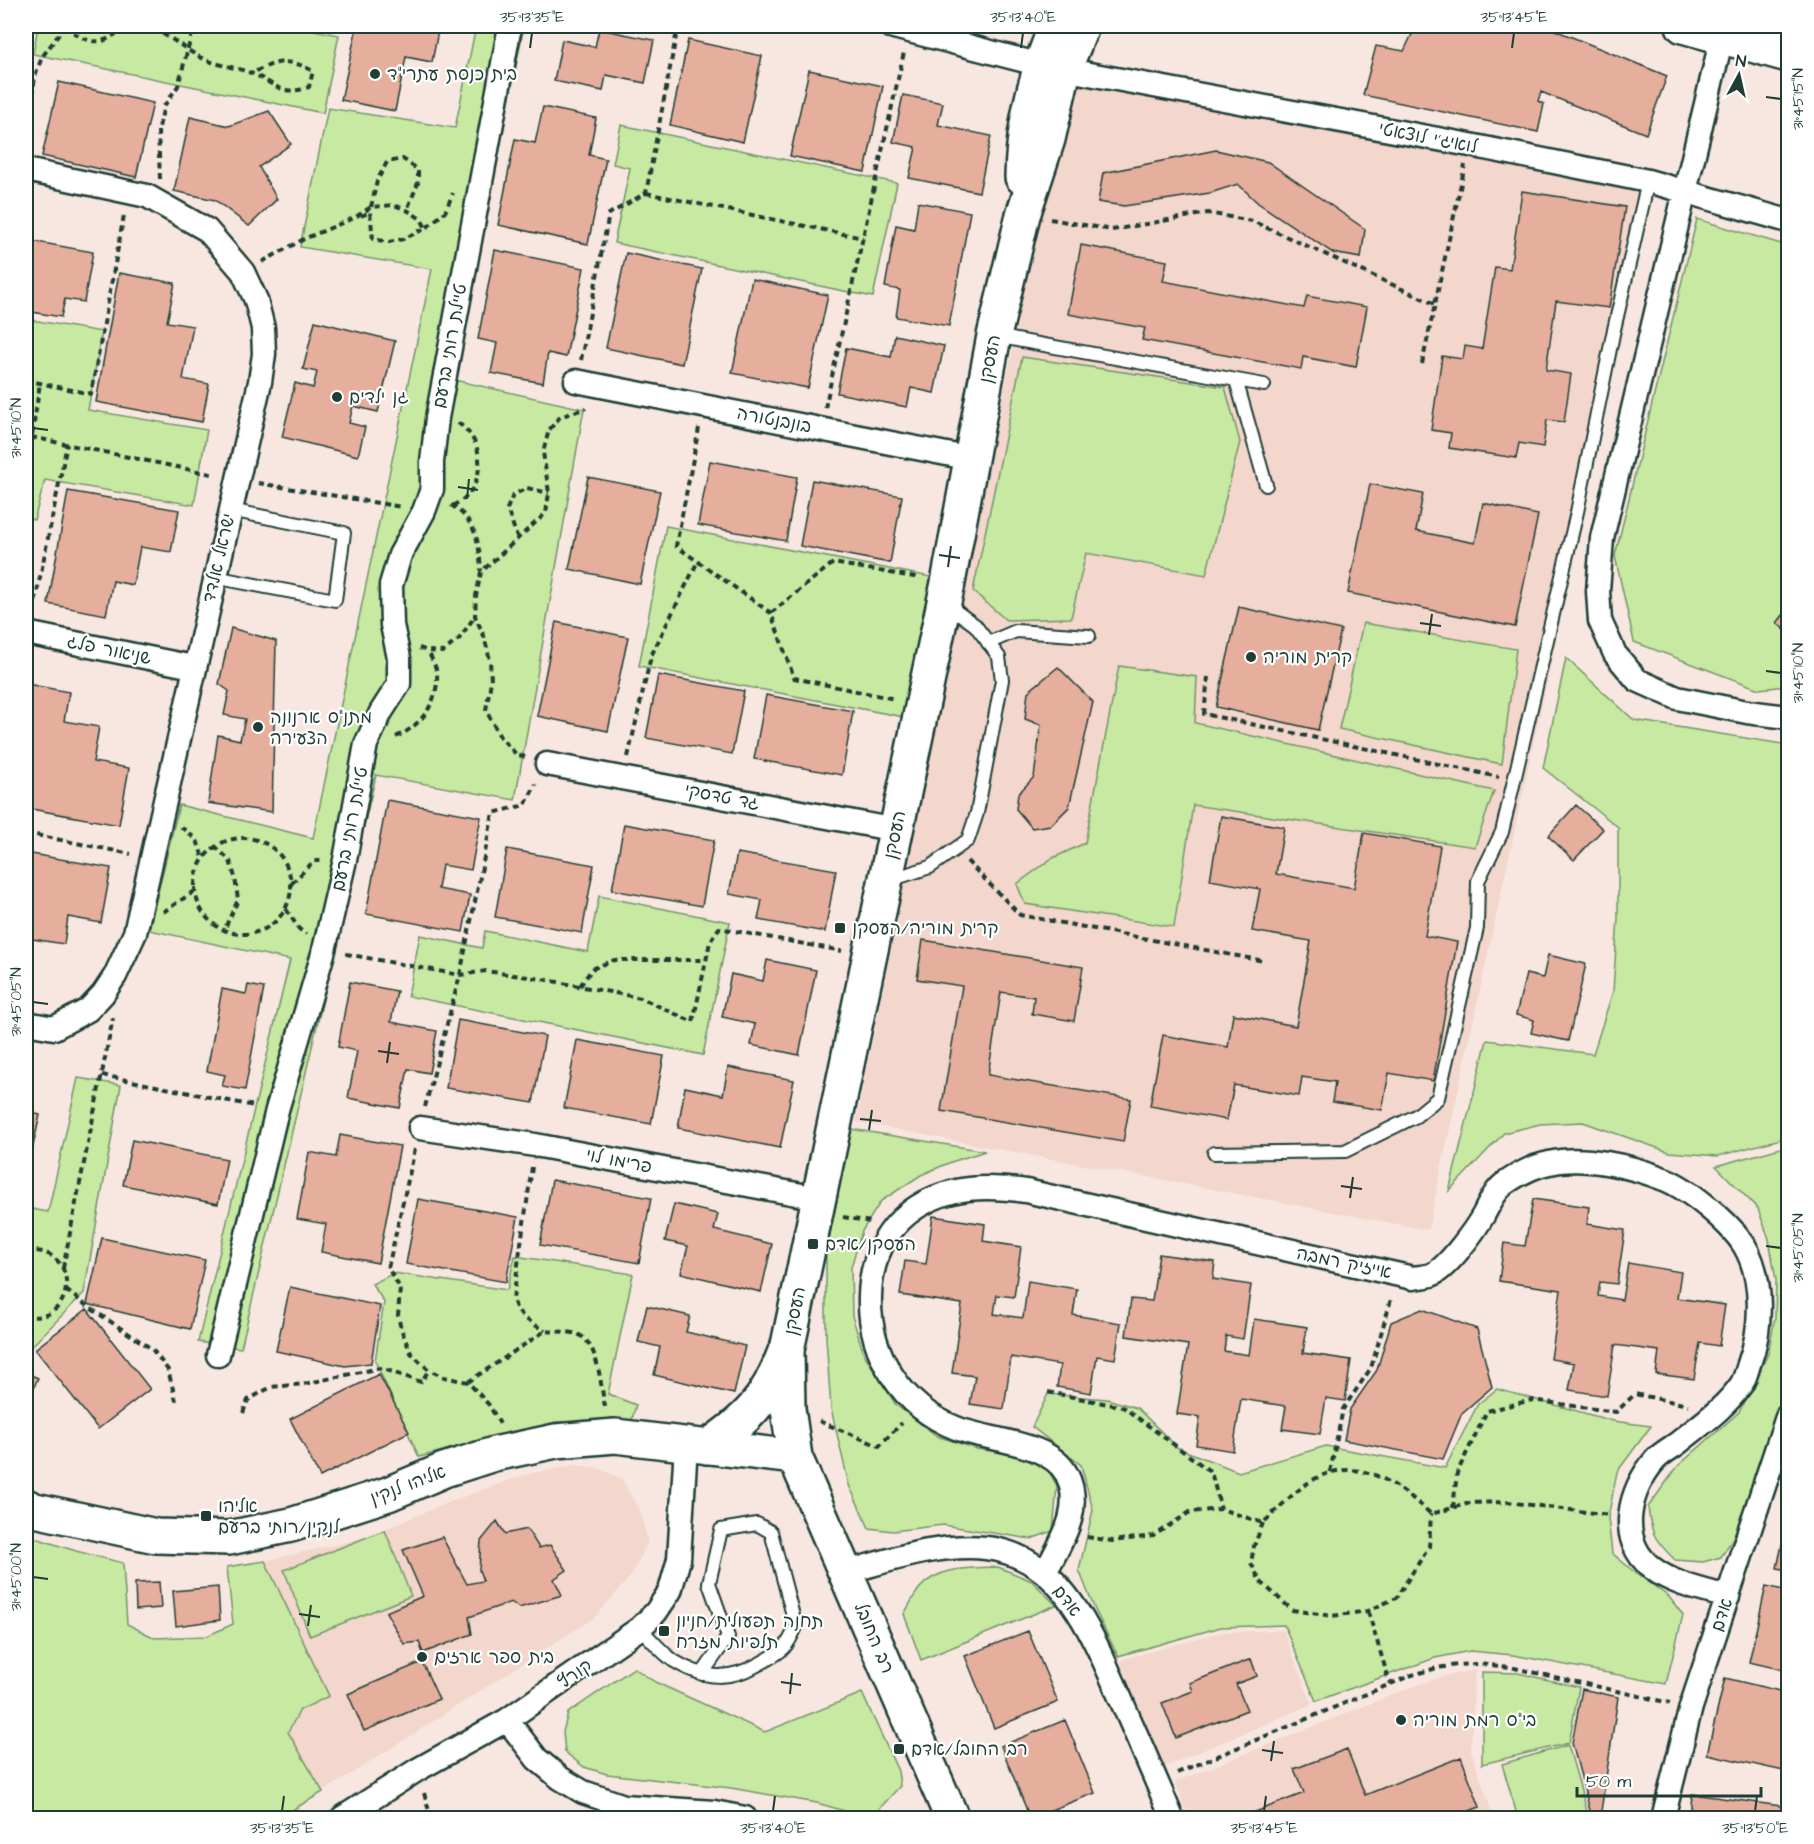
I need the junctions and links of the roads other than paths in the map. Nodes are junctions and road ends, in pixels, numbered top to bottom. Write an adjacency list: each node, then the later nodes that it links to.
1 (510, 26): 37 (street, טיילת רותי ברעם)
2 (1056, 26): 10 (street, העסקן)
3 (1082, 26): 10 (street, העסקן)
4 (1683, 26): 8 (street)
5 (1780, 26): 7 (street)
6 (899, 28): 10 (street, לואיג'י לוצאטי)
7 (1788, 28)
8 (1722, 37): 9 (street); 13 (street)
9 (1788, 55)
10 (1052, 68): 12 (street, לואיג'י לוצאטי); 15 (street, העסקן)
11 (26, 170): 21 (street, ישראל אלדד)
12 (1648, 181): 13 (street, לואיג'י לוצאטי); 34 (lane)
13 (1686, 191): 14 (street, לואיג'י לוצאטי); 28 (street)
14 (1788, 221)
15 (994, 336): 16 (lane); 19 (street, העסקן)
16 (1236, 380): 18 (lane); 20 (lane)
17 (576, 381): 19 (street, בונבנטורה)
18 (1264, 385)
19 (972, 459): 23 (street, העסקן)
20 (1266, 485)
21 (230, 510): 22 (street, ישראל אלדד); 22 (lane)
22 (214, 577): 27 (street, ישראל אלדד)
23 (946, 593): 26 (lane); 30 (street, העסקן)
24 (27, 633): 27 (street, שניאור פלג)
25 (1089, 636): 26 (lane)
26 (988, 643): 31 (lane)
27 (193, 667): 32 (street, ישראל אלדד)
28 (1788, 717)
29 (547, 764): 30 (street, גד טדסקי)
30 (896, 830): 31 (street, העסקן)
31 (886, 881): 35 (street, העסקן)
32 (26, 1023)
33 (420, 1128): 35 (street, פרימו לוי)
34 (1214, 1153)
35 (817, 1205): 36 (street, העסקן)
36 (790, 1332): 39 (street); 40 (street, העסקן)
37 (218, 1355)
38 (1788, 1414): 44 (street, אדם)
39 (696, 1446): 40 (street, אליהו לנקין); 41 (street, אליהו לנקין); 45 (street, קורץ)
40 (795, 1457): 42 (street, רב החובל)
41 (26, 1506)
42 (846, 1572): 43 (street, אדם); 50 (street, רב החובל)
43 (1045, 1573): 44 (street, אייזיק רמבה); 51 (street, אדם)
44 (1728, 1598): 52 (street, אדם)
45 (640, 1628): 46 (lane); 47 (street, קורץ)
46 (702, 1674): 46 (lane)
47 (507, 1720): 48 (street, קורץ); 49 (street)
48 (342, 1818)
49 (745, 1818)
50 (952, 1818)
51 (1172, 1818)
52 (1663, 1818)

